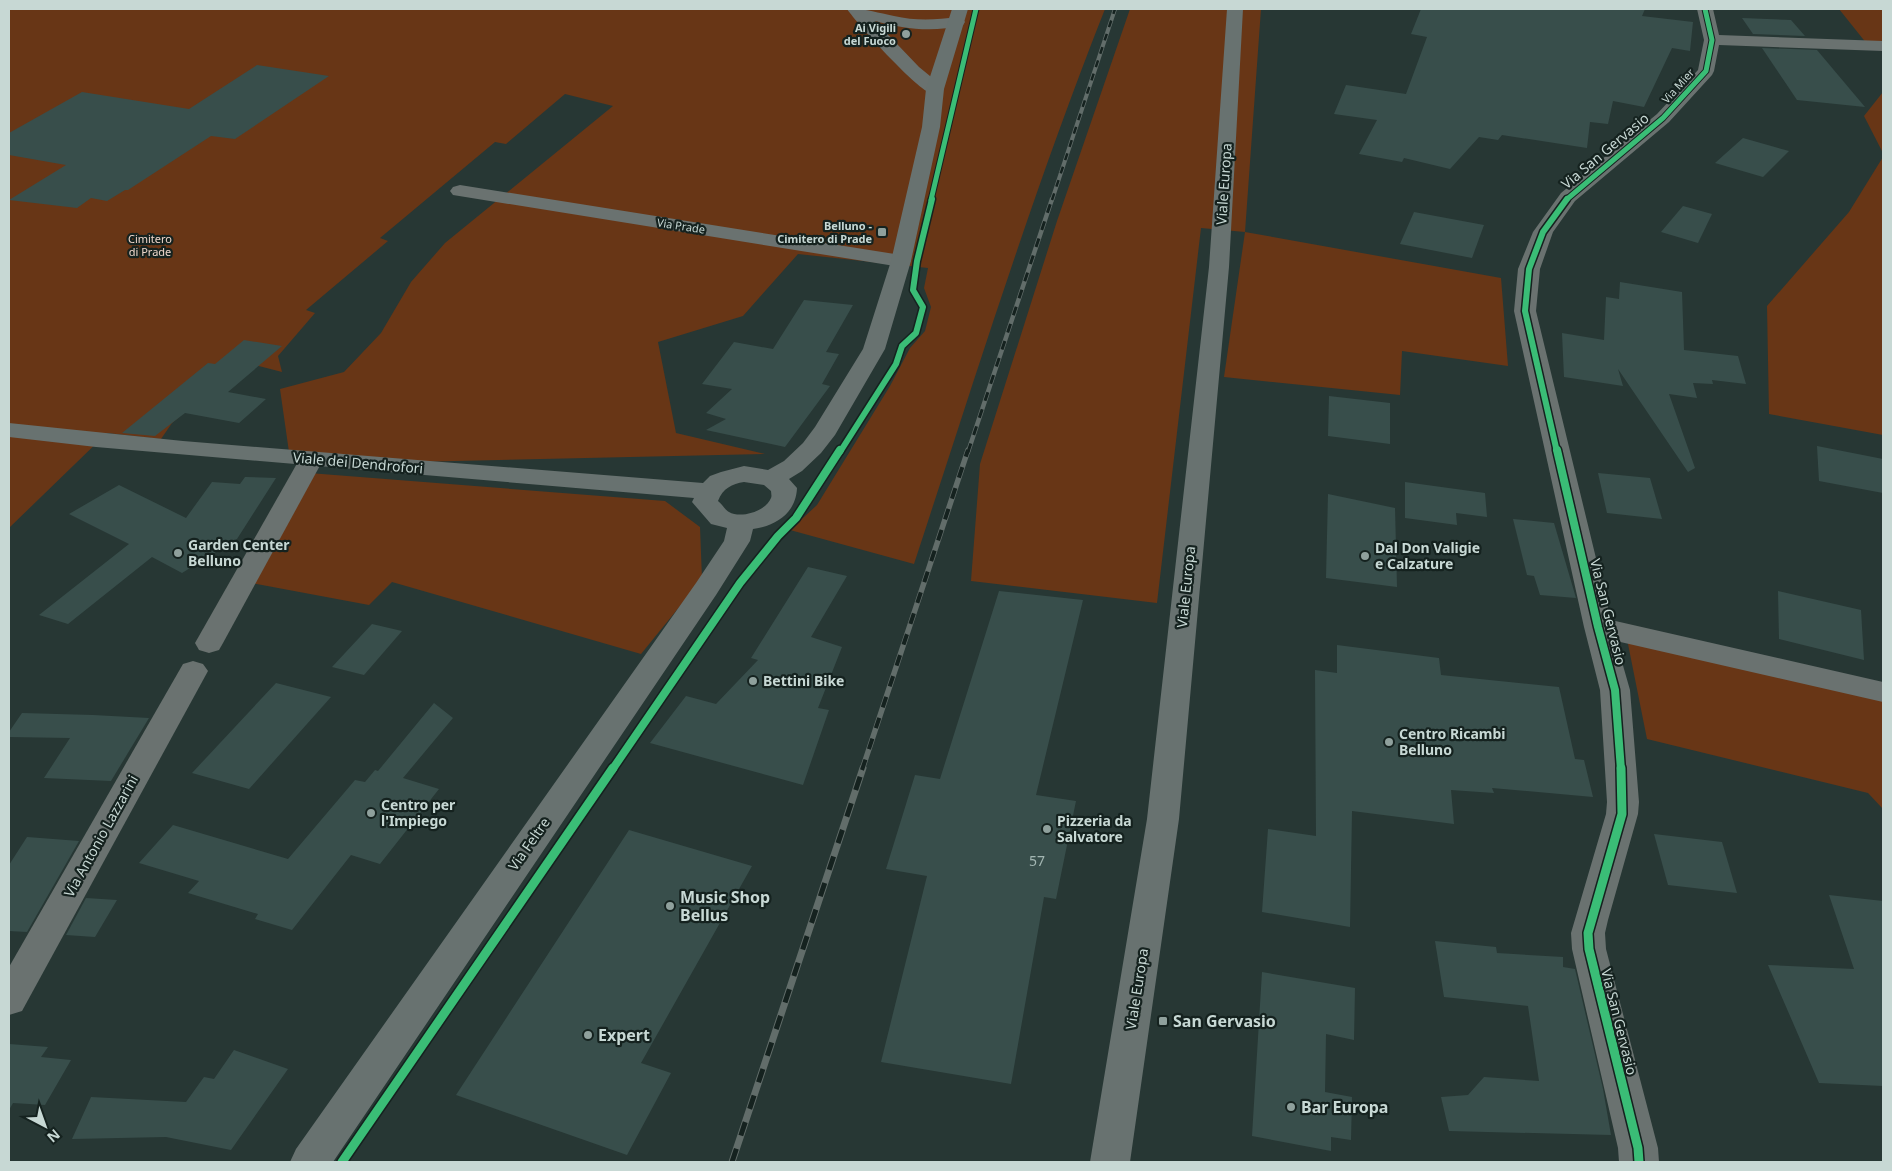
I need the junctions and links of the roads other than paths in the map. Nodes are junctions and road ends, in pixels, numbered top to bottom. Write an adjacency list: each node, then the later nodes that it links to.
1 (856, 9): 7 (street)
2 (891, 9): 7 (street)
3 (916, 9): 6 (street)
4 (1235, 9): 25 (main road, Viale Europa)
5 (1704, 9): 8 (street, Via Mier)
6 (959, 15): 7 (street); 10 (main road)
7 (873, 21): 10 (street)
8 (1712, 40): 9 (street); 11 (street, Via Mier)
9 (1883, 46)
10 (935, 89): 13 (main road)
11 (1663, 118): 19 (street, Via San Gervasio)
12 (460, 191): 13 (street, Via Prade)
13 (902, 261): 16 (main road)
14 (9, 430): 15 (main road, Viale dei Dendrofori)
15 (312, 460): 17 (main road, Viale dei Dendrofori); 20 (street)
16 (772, 478): 17 (main road); 18 (main road)
17 (708, 491): 18 (main road)
18 (741, 523): 24 (main road, Via Feltre)
19 (1598, 627): 22 (street, Via San Gervasio); 26 (street, Via San Gervasio)
20 (209, 643)
21 (193, 671): 23 (street, Via Antonio Lazzarini)
22 (1883, 692)
23 (9, 1000)
24 (319, 1160)
25 (1110, 1162)
26 (1639, 1162)

